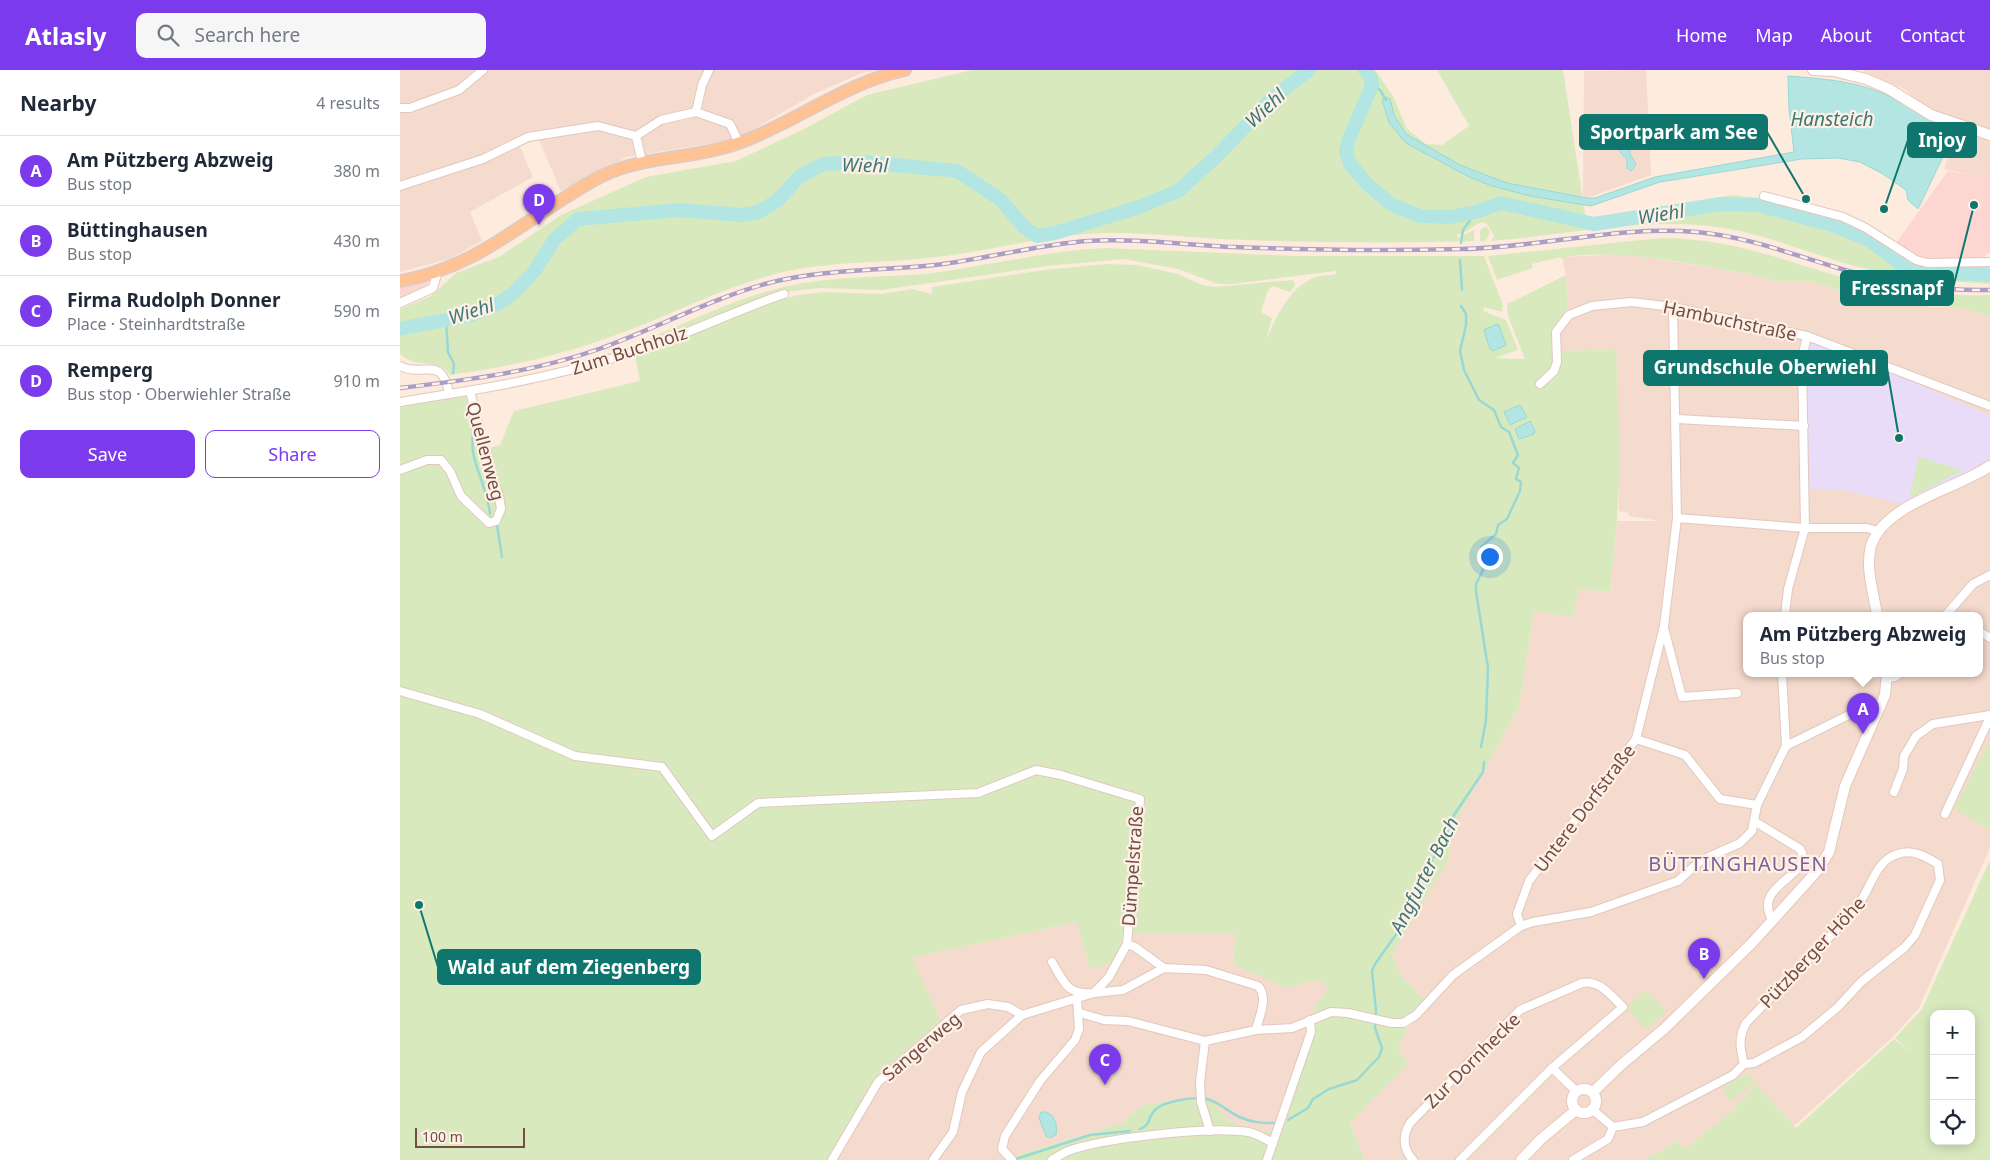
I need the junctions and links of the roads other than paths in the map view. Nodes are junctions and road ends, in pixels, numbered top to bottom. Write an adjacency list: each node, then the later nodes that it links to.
1 (483, 70): 5 (street)
2 (709, 70): 6 (street)
3 (905, 70): 9 (main road)
4 (1813, 70): 7 (main road)
5 (400, 108)
6 (696, 112): 8 (street); 9 (street)
7 (1990, 135)
8 (636, 136): 10 (street); 11 (street)
9 (739, 143): 10 (main road)
10 (642, 162): 14 (main road)
11 (400, 186)
12 (1764, 196): 13 (street)
13 (1990, 262)
14 (438, 271): 15 (main road); 17 (street)
15 (400, 282)
16 (784, 294): 22 (street, Zum Buchholz)
17 (400, 303)
18 (1673, 307): 19 (street, Hambuchstraße); 21 (street, Hambuchstraße); 26 (street, Untere Dorfstraße)
19 (1807, 336): 25 (street, Hambuchstraße); 27 (street)
20 (400, 366): 23 (street)
21 (1540, 384)
22 (470, 391): 23 (street, Quellenweg); 29 (street, Quellenweg)
23 (449, 394): 24 (street, Quellenweg)
24 (400, 402)
25 (1990, 406)
26 (1677, 419): 27 (street); 30 (street, Untere Dorfstraße)
27 (1804, 426): 31 (street)
28 (1990, 466): 32 (main road)
29 (400, 470)
30 (1678, 518): 31 (street); 37 (street, Untere Dorfstraße)
31 (1805, 528): 32 (street); 34 (street)
32 (1878, 531): 35 (main road)
33 (1990, 575): 36 (street)
34 (1785, 612)
35 (1877, 612)
36 (1949, 612)
37 (1664, 626): 41 (street); 44 (street, Untere Dorfstraße)
38 (1782, 677): 45 (street)
39 (1887, 677): 42 (main road)
40 (400, 691): 52 (street, Dümpelstraße)
41 (1737, 693)
42 (1880, 705): 45 (street); 50 (main road)
43 (1990, 716): 46 (street); 48 (street)
44 (1636, 739): 47 (street); 51 (street, Untere Dorfstraße)
45 (1786, 746): 47 (street)
46 (1894, 792)
47 (1757, 805): 49 (street)
48 (1945, 814)
49 (1754, 821): 50 (street); 51 (street)
50 (1772, 919): 65 (main road)
51 (1521, 926): 59 (street)
52 (1126, 944): 54 (street, Dümpelstraße); 55 (street, Dümpelstraße)
53 (1052, 962): 55 (street)
54 (1164, 968): 55 (street); 60 (street)
55 (1094, 994): 56 (street)
56 (1077, 999): 57 (street); 58 (street)
57 (1080, 1013): 61 (street); 73 (street)
58 (1022, 1015): 71 (street, Sangerweg); 72 (street)
59 (1310, 1020): 60 (street); 70 (street)
60 (1256, 1030): 61 (street)
61 (1205, 1042): 69 (street)
62 (1744, 1064): 62 (street, Pützberger Höhe); 68 (street, Pützberger Höhe)
63 (1552, 1068): 64 (street); 76 (street, Zur Dornhecke); 77 (street, Zur Dornhecke)
64 (1576, 1091): 65 (main road); 66 (main road)
65 (1593, 1092): 67 (main road)
66 (1576, 1110): 67 (main road); 78 (main road)
67 (1593, 1110): 68 (street)
68 (1614, 1127): 79 (street)
69 (1210, 1132): 70 (street); 74 (street)
70 (1273, 1143): 75 (street)
71 (832, 1160)
72 (933, 1160)
73 (1012, 1160)
74 (1052, 1160)
75 (1267, 1160)
76 (1413, 1160)
77 (1460, 1160)
78 (1521, 1160)
79 (1574, 1160)

